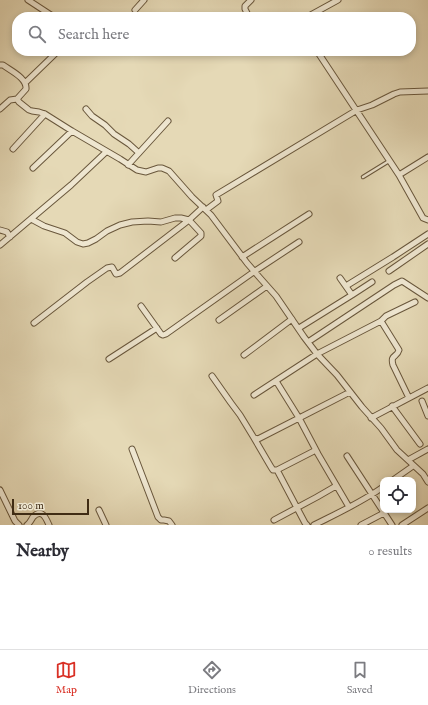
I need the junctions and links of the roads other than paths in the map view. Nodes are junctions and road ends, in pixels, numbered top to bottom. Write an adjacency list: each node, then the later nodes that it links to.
1 (28, 0): 6 (street)
2 (144, 0): 5 (street)
3 (251, 0): 7 (street)
4 (338, 0): 8 (street)
5 (135, 10)
6 (46, 12)
7 (246, 12)
8 (317, 12)
9 (53, 56): 12 (street)
10 (320, 56): 17 (street)
11 (0, 65): 12 (street)
12 (25, 83): 14 (street)
13 (428, 91): 17 (street)
14 (17, 99): 15 (street); 18 (street)
15 (0, 109)
16 (86, 109): 23 (street)
17 (357, 110): 25 (street); 30 (street)
18 (45, 114): 20 (street); 21 (street)
19 (168, 122): 23 (street)
20 (72, 131): 22 (street); 27 (street)
21 (13, 149)
22 (106, 152): 26 (street); 32 (street)
23 (138, 153): 26 (street)
24 (427, 159): 28 (street)
25 (389, 160): 28 (street); 29 (lane)
26 (128, 165): 30 (street)
27 (33, 168)
28 (398, 174): 34 (street)
29 (363, 177)
30 (205, 209): 33 (street); 41 (street)
31 (309, 214): 41 (street)
32 (31, 219): 33 (street); 37 (street)
33 (189, 220): 42 (street); 56 (street)
34 (428, 220)
35 (0, 230): 37 (street)
36 (428, 234): 48 (street)
37 (10, 237): 40 (street)
38 (299, 242): 43 (street)
39 (428, 244): 44 (street)
40 (0, 245)
41 (242, 257): 43 (street)
42 (175, 258)
43 (254, 271): 47 (street); 57 (street)
44 (389, 271)
45 (340, 278): 48 (street)
46 (372, 282): 49 (street)
47 (267, 286): 53 (street); 54 (street)
48 (346, 286): 49 (street)
49 (352, 295): 58 (street)
50 (428, 298): 59 (street)
51 (415, 302): 55 (street)
52 (141, 306): 57 (street)
53 (292, 319): 58 (street); 61 (street)
54 (219, 320)
55 (381, 321): 60 (street); 68 (street)
56 (34, 323)
57 (157, 328): 62 (street)
58 (298, 328): 59 (street)
59 (308, 342): 60 (street)
60 (317, 354): 64 (street); 66 (street)
61 (244, 355)
62 (109, 359)
63 (212, 376): 74 (street)
64 (276, 381): 67 (street); 72 (street)
65 (428, 388): 68 (street)
66 (350, 392): 72 (street); 73 (street)
67 (254, 395)
68 (409, 398): 70 (street)
69 (422, 401): 71 (street)
70 (392, 406): 73 (street); 75 (street)
71 (428, 416)
72 (299, 418): 74 (street); 78 (street)
73 (371, 418): 80 (street)
74 (254, 438): 82 (street)
75 (420, 444)
76 (132, 449): 101 (street)
77 (428, 449): 80 (street)
78 (316, 450): 82 (street); 85 (street)
79 (347, 456): 88 (street)
80 (408, 460): 81 (street)
81 (413, 466): 83 (street); 84 (street)
82 (277, 470): 89 (street)
83 (397, 477)
84 (428, 482)
85 (336, 486): 89 (street); 90 (street)
86 (380, 489): 88 (street)
87 (0, 490): 97 (street)
88 (372, 495): 90 (street); 91 (street)
89 (297, 507): 95 (street); 96 (street)
90 (349, 507): 102 (street)
91 (380, 507)
92 (428, 508): 105 (street)
93 (99, 510): 100 (street)
94 (384, 513): 103 (street); 104 (street)
95 (274, 520)
96 (305, 524)
97 (19, 525)
98 (27, 525): 99 (street)
99 (49, 525)
100 (106, 525)
101 (172, 525)
102 (314, 525)
103 (361, 525)
104 (392, 525)
105 (402, 525)

